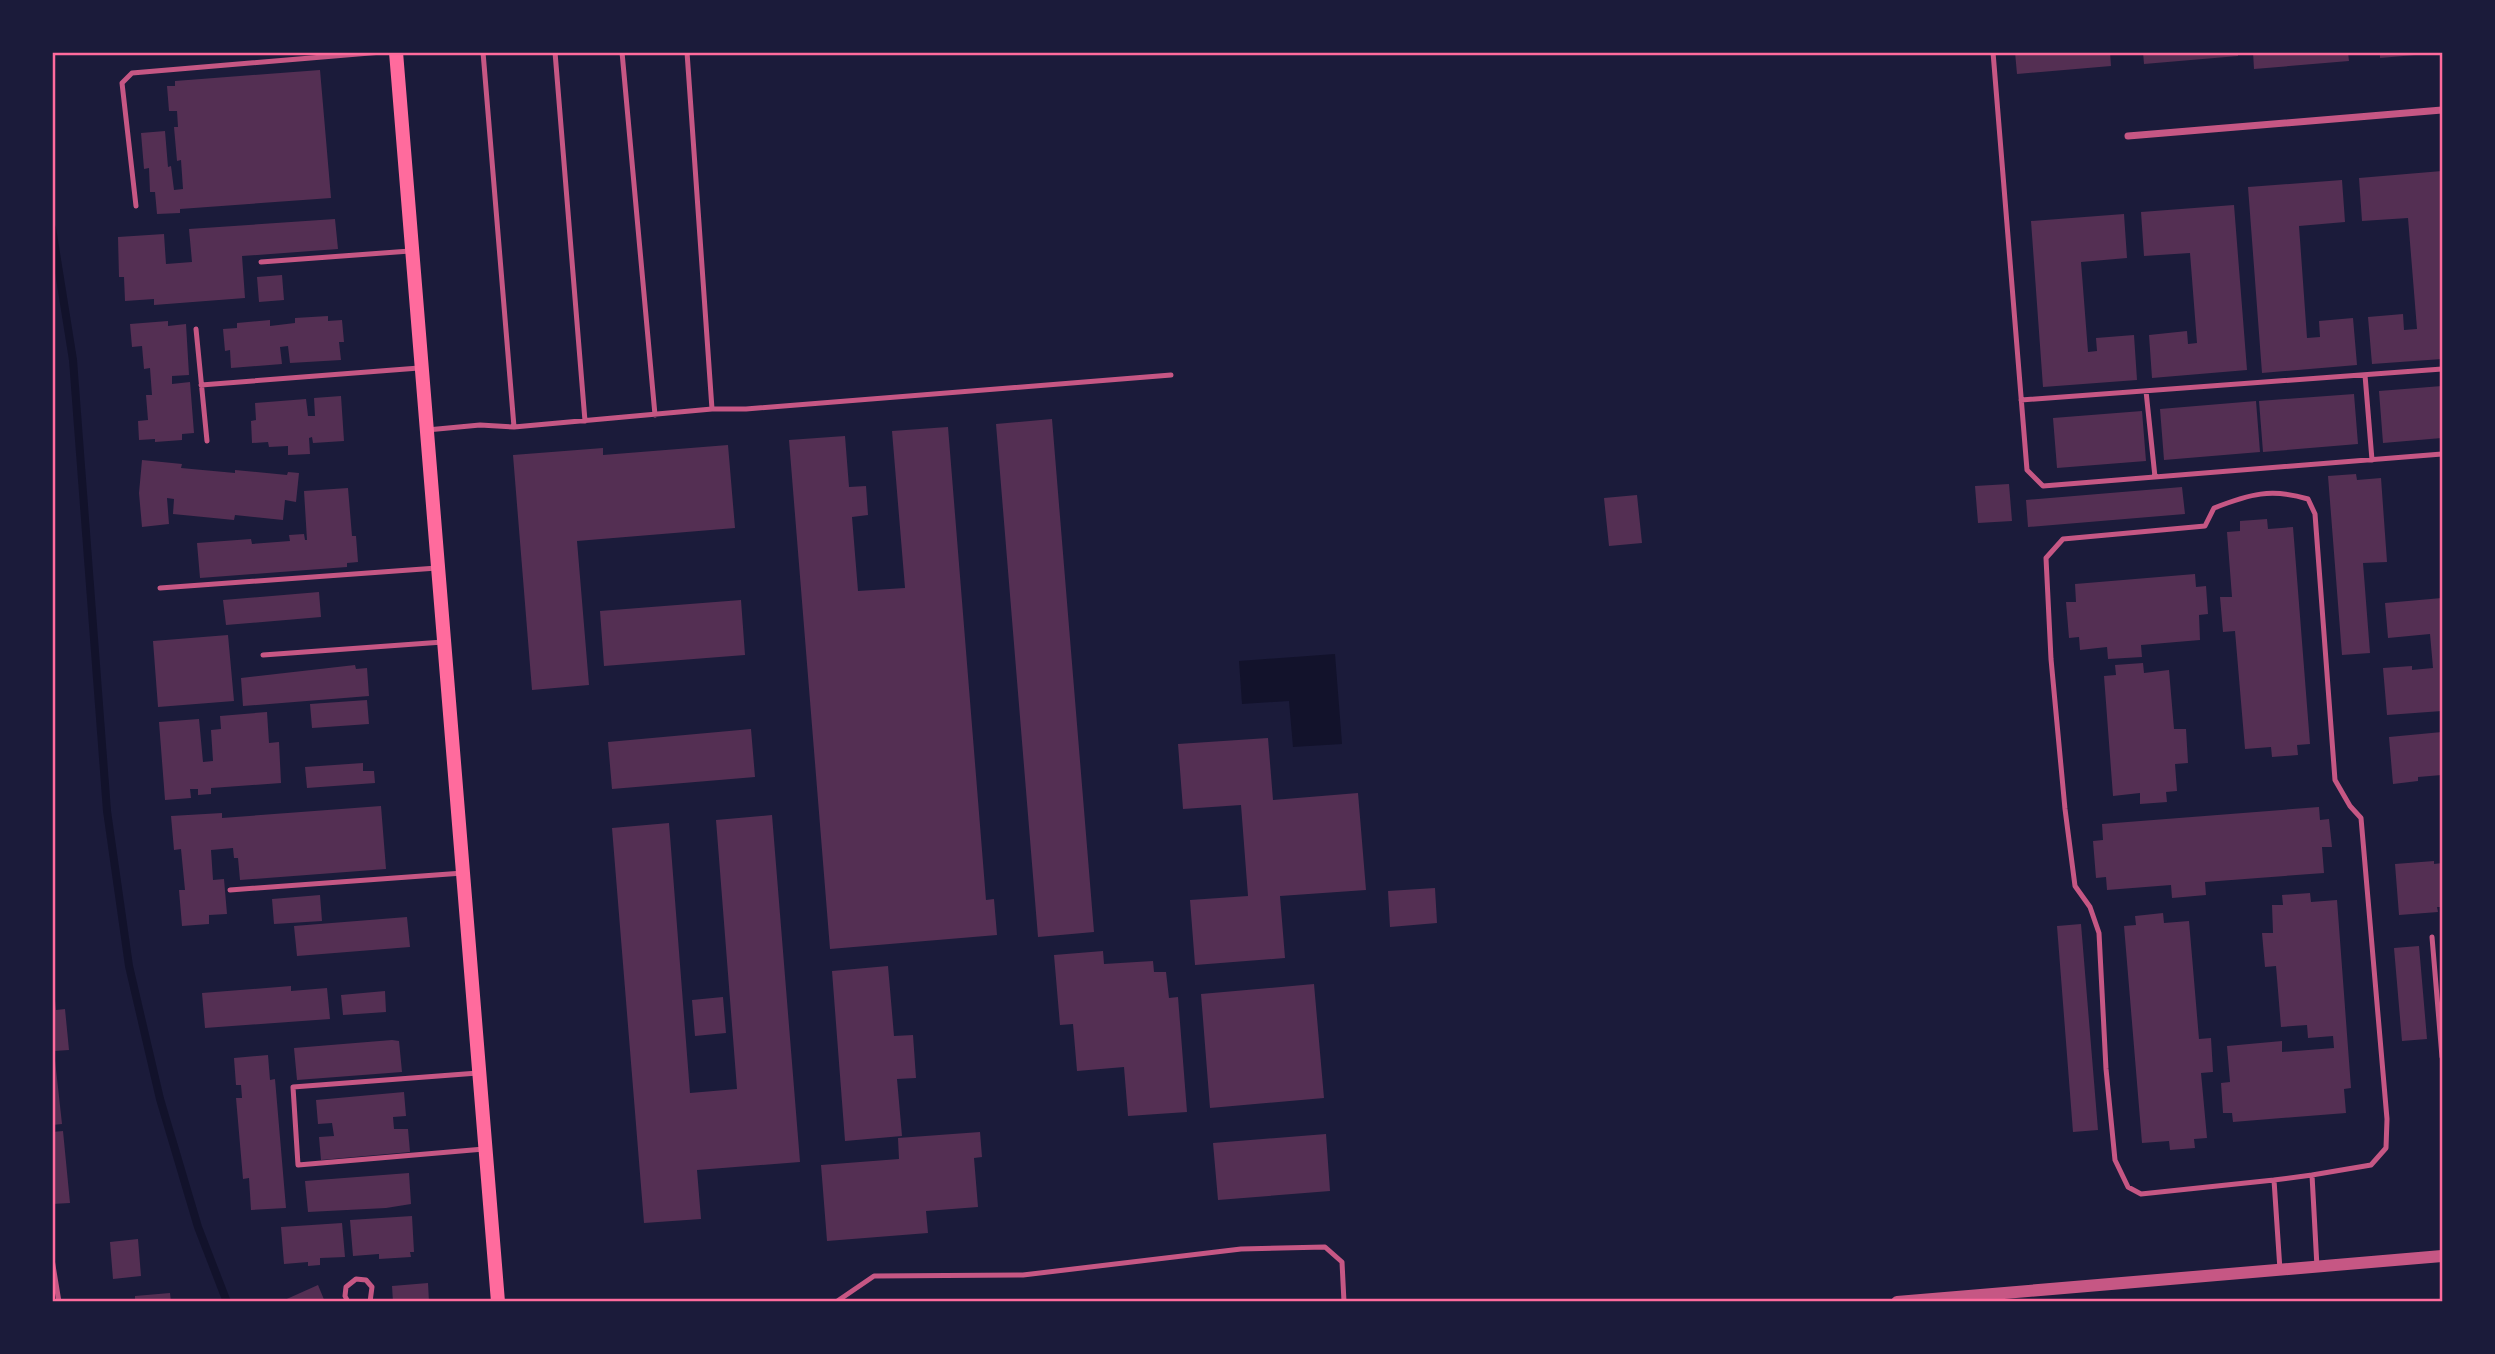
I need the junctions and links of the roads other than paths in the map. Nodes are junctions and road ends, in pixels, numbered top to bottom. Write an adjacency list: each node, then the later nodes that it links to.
1 (382, 52): 10 (lane)
2 (396, 52): 11 (main road)
3 (483, 52): 24 (lane)
4 (555, 52): 23 (lane)
5 (622, 52): 22 (lane)
6 (687, 52): 21 (lane)
7 (1993, 52): 20 (lane)
8 (2442, 110): 9 (street)
9 (2128, 136)
10 (136, 206)
11 (413, 251): 12 (lane); 14 (main road)
12 (261, 262)
13 (196, 329): 18 (lane)
14 (422, 368): 18 (lane); 25 (main road)
15 (2442, 369): 17 (lane)
16 (1171, 375): 21 (lane)
17 (2365, 375): 19 (lane); 28 (lane)
18 (201, 386): 26 (lane)
19 (2146, 391): 20 (lane); 29 (lane)
20 (2021, 400): 29 (lane)
21 (712, 409): 22 (lane)
22 (655, 415): 23 (lane)
23 (585, 421): 24 (lane)
24 (514, 427): 25 (lane)
25 (427, 430): 30 (main road)
26 (208, 441)
27 (2442, 454): 28 (lane)
28 (2372, 460): 29 (lane)
29 (2155, 477)
30 (438, 568): 31 (lane); 32 (main road)
31 (160, 588)
32 (443, 642): 33 (lane); 34 (main road)
33 (263, 655)
34 (463, 873): 35 (lane); 38 (main road)
35 (230, 890)
36 (2432, 937): 37 (lane)
37 (2442, 1057)
38 (478, 1073): 39 (main road); 39 (lane)
39 (484, 1149): 49 (main road)
40 (2312, 1175): 41 (lane); 41 (lane); 44 (lane)
41 (2274, 1180): 45 (lane)
42 (2442, 1256): 44 (street)
43 (52, 1259): 46 (lane)
44 (2317, 1267): 45 (street)
45 (2280, 1270): 52 (street)
46 (59, 1301)
47 (348, 1301): 48 (lane)
48 (370, 1301)
49 (498, 1301)
50 (836, 1301): 51 (lane)
51 (1344, 1301)
52 (1898, 1301)

